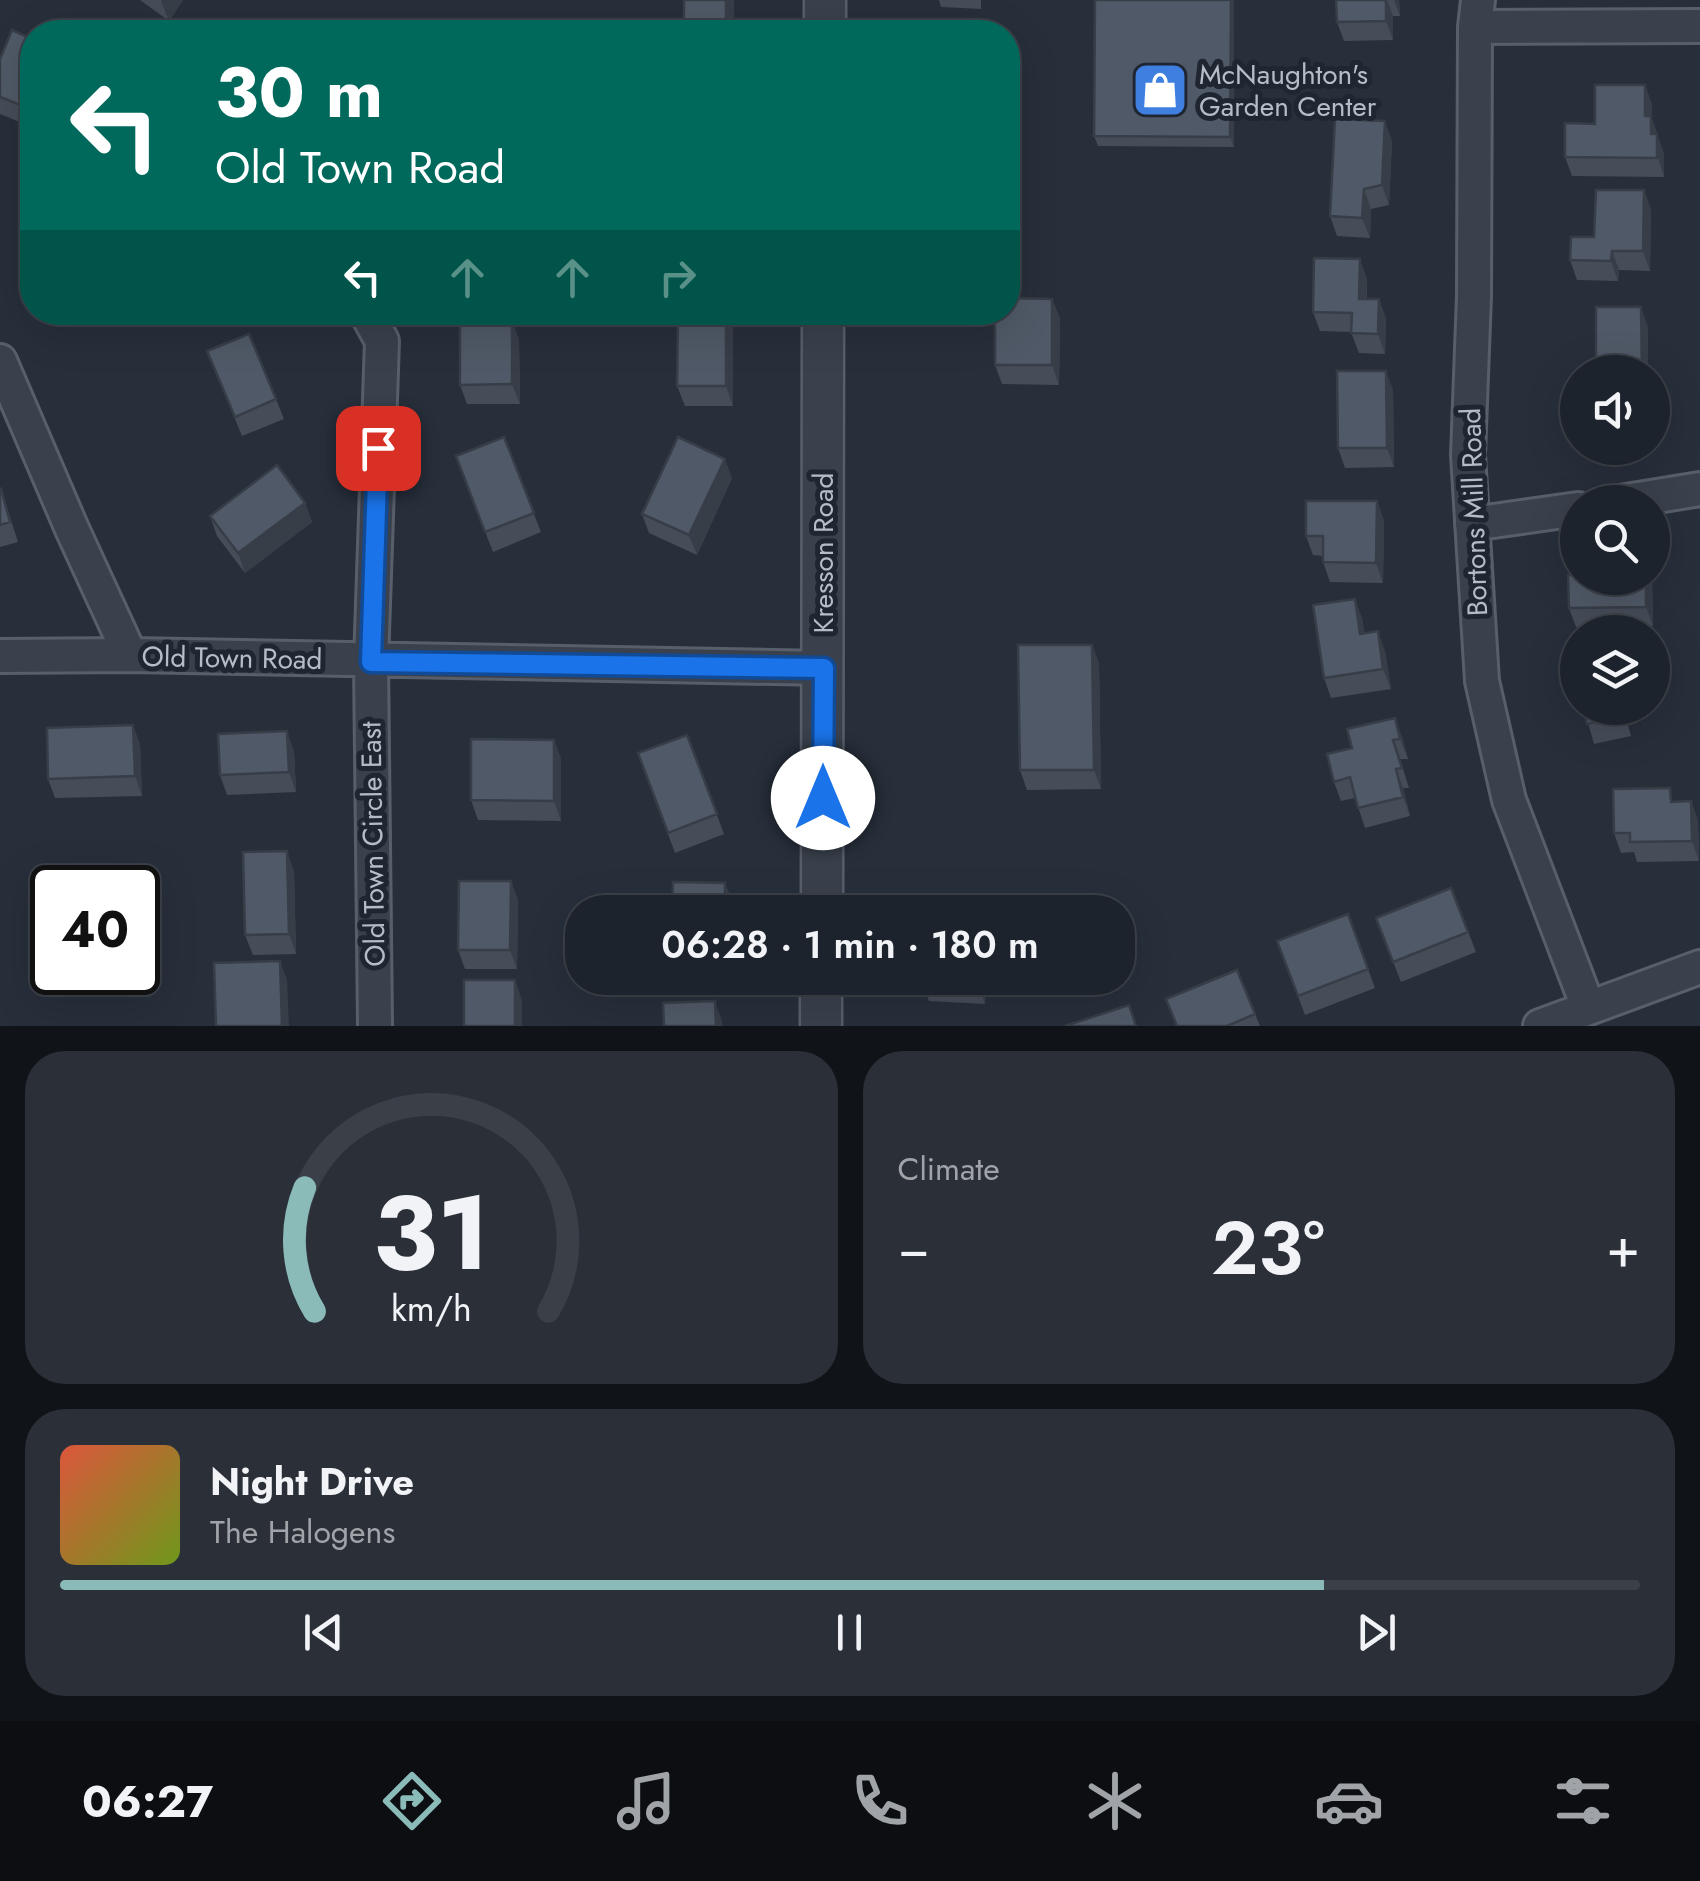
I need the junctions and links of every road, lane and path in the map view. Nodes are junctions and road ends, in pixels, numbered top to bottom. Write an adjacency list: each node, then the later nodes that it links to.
1 (1476, 14): 2 (street); 9 (street, Bortons Mill Road)
2 (1700, 26)
3 (373, 325): 12 (street, Old Town Circle East)
4 (823, 325): 13 (street, Kresson Road)
5 (0, 361): 10 (street)
6 (1700, 489): 7 (street)
7 (1670, 494)
8 (1560, 512): 9 (street)
9 (1472, 524): 17 (street, Bortons Mill Road)
10 (130, 655): 11 (street, Old Town Road); 12 (street, Old Town Road)
11 (0, 656)
12 (371, 662): 13 (street, Old Town Road); 18 (street, Old Town Circle East)
13 (824, 668): 14 (street, Kresson Road)
14 (822, 895)
15 (1700, 968): 17 (street)
16 (822, 995): 19 (street)
17 (1588, 1007): 20 (street)
18 (375, 1026)
19 (821, 1026)
20 (1540, 1026)

